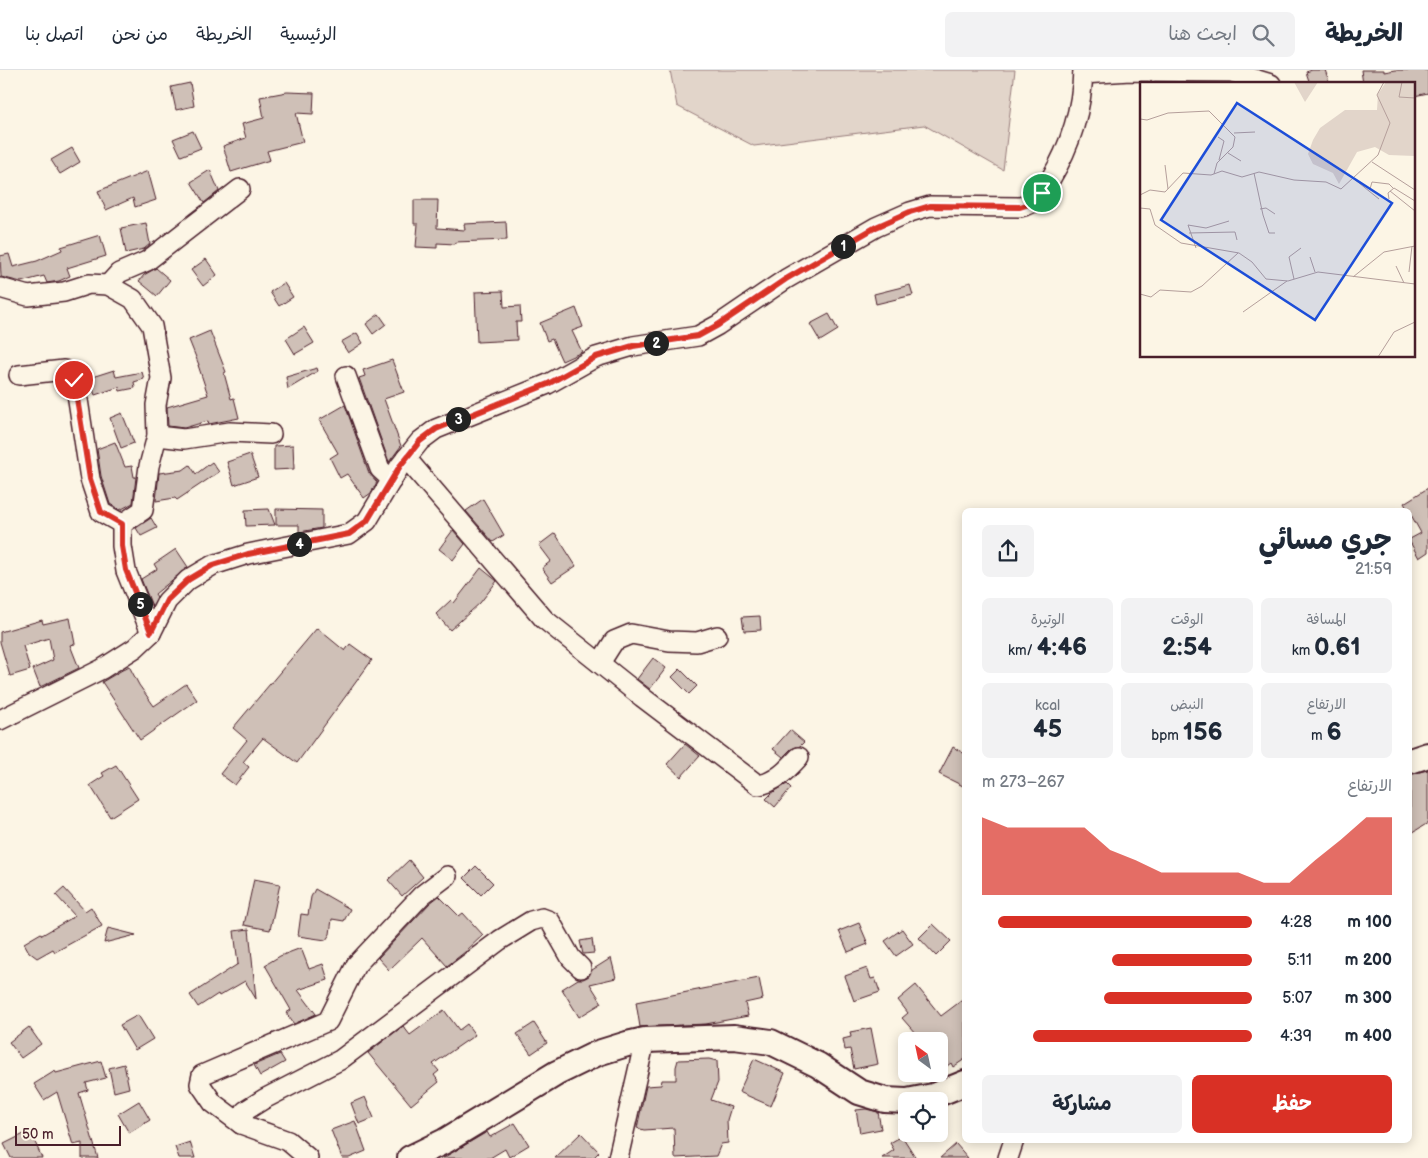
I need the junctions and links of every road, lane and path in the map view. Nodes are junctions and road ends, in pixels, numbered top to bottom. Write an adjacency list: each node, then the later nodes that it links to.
1 (1231, 71): 2 (street); 3 (street)
2 (1083, 72): 11 (street)
3 (1265, 82)
4 (240, 190): 5 (street)
5 (108, 285): 6 (street); 10 (street)
6 (0, 288)
7 (19, 375): 13 (street)
8 (346, 376): 12 (street)
9 (270, 434): 10 (street)
10 (157, 436): 13 (street)
11 (406, 458): 12 (street); 16 (street)
12 (392, 480): 14 (street)
13 (122, 524): 14 (street)
14 (151, 632): 17 (street)
15 (716, 636): 16 (street)
16 (600, 663): 19 (street)
17 (0, 720)
18 (1428, 755): 20 (main road)
19 (799, 757)
20 (1412, 760)
21 (447, 876): 27 (street)
22 (581, 968): 27 (street)
23 (645, 1040): 26 (main road); 30 (main road); 31 (street)
24 (962, 1084): 25 (main road)
25 (943, 1092)
26 (898, 1101)
27 (241, 1124): 29 (street)
28 (1013, 1143): 32 (street)
29 (308, 1158)
30 (410, 1158)
31 (618, 1158)
32 (1008, 1158)

